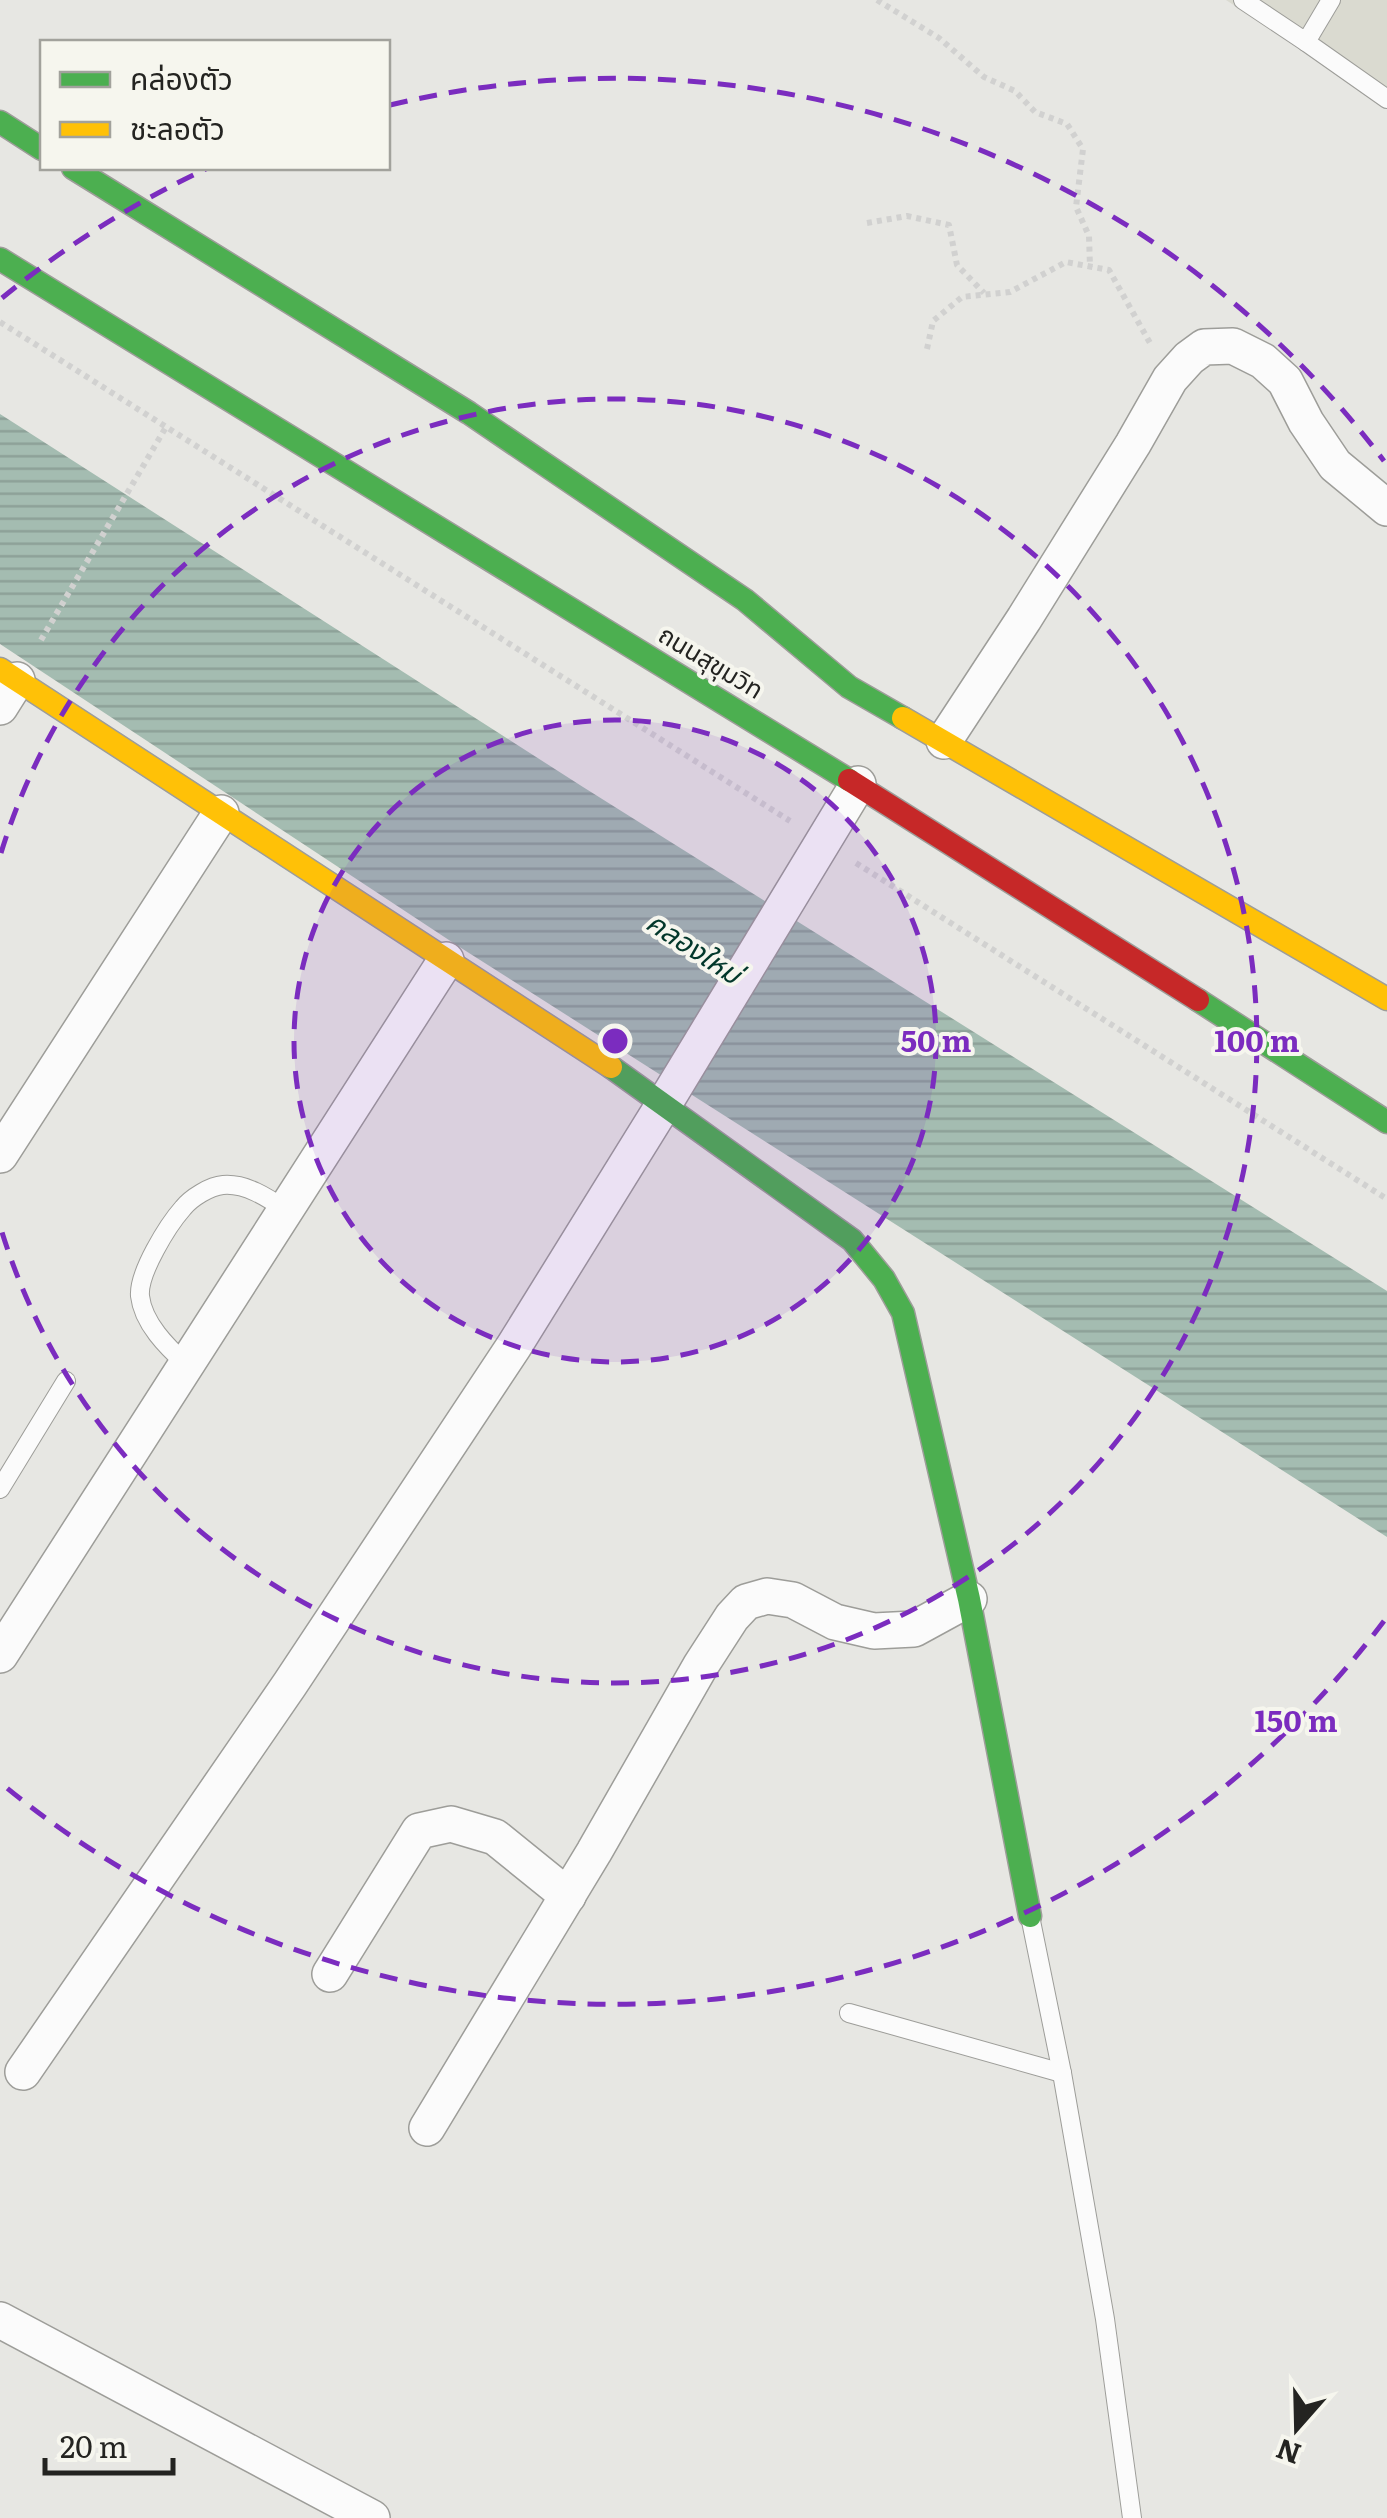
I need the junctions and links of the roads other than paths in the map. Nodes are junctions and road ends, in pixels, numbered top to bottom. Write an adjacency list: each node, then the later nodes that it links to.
1 (1243, 0): 3 (lane)
2 (1331, 0): 3 (lane)
3 (1306, 42): 4 (lane)
4 (1387, 99)
5 (0, 122): 6 (main road)
6 (40, 147)
7 (76, 170): 11 (main road)
8 (0, 259): 12 (main road, ถนนสุขุมวิท)
9 (1387, 508): 11 (street)
10 (6, 685): 13 (main road)
11 (944, 741): 15 (main road)
12 (858, 784): 16 (street); 17 (main road, ถนนสุขุมวิท)
13 (221, 814): 14 (main road); 18 (street)
14 (446, 960): 16 (main road); 19 (street)
15 (1387, 1000)
16 (668, 1098): 23 (main road); 29 (street)
17 (1387, 1122)
18 (0, 1155)
19 (286, 1210): 20 (street); 20 (lane)
20 (187, 1365): 24 (street)
21 (66, 1380): 22 (lane)
22 (0, 1490)
23 (969, 1600): 25 (street); 26 (main road)
24 (0, 1655)
25 (568, 1896): 27 (street); 31 (street)
26 (1030, 1916): 30 (lane)
27 (330, 1974)
28 (850, 2012): 30 (lane)
29 (23, 2072)
30 (1062, 2073): 34 (lane)
31 (427, 2128)
32 (0, 2320): 33 (street)
33 (372, 2518)
34 (1132, 2518)

